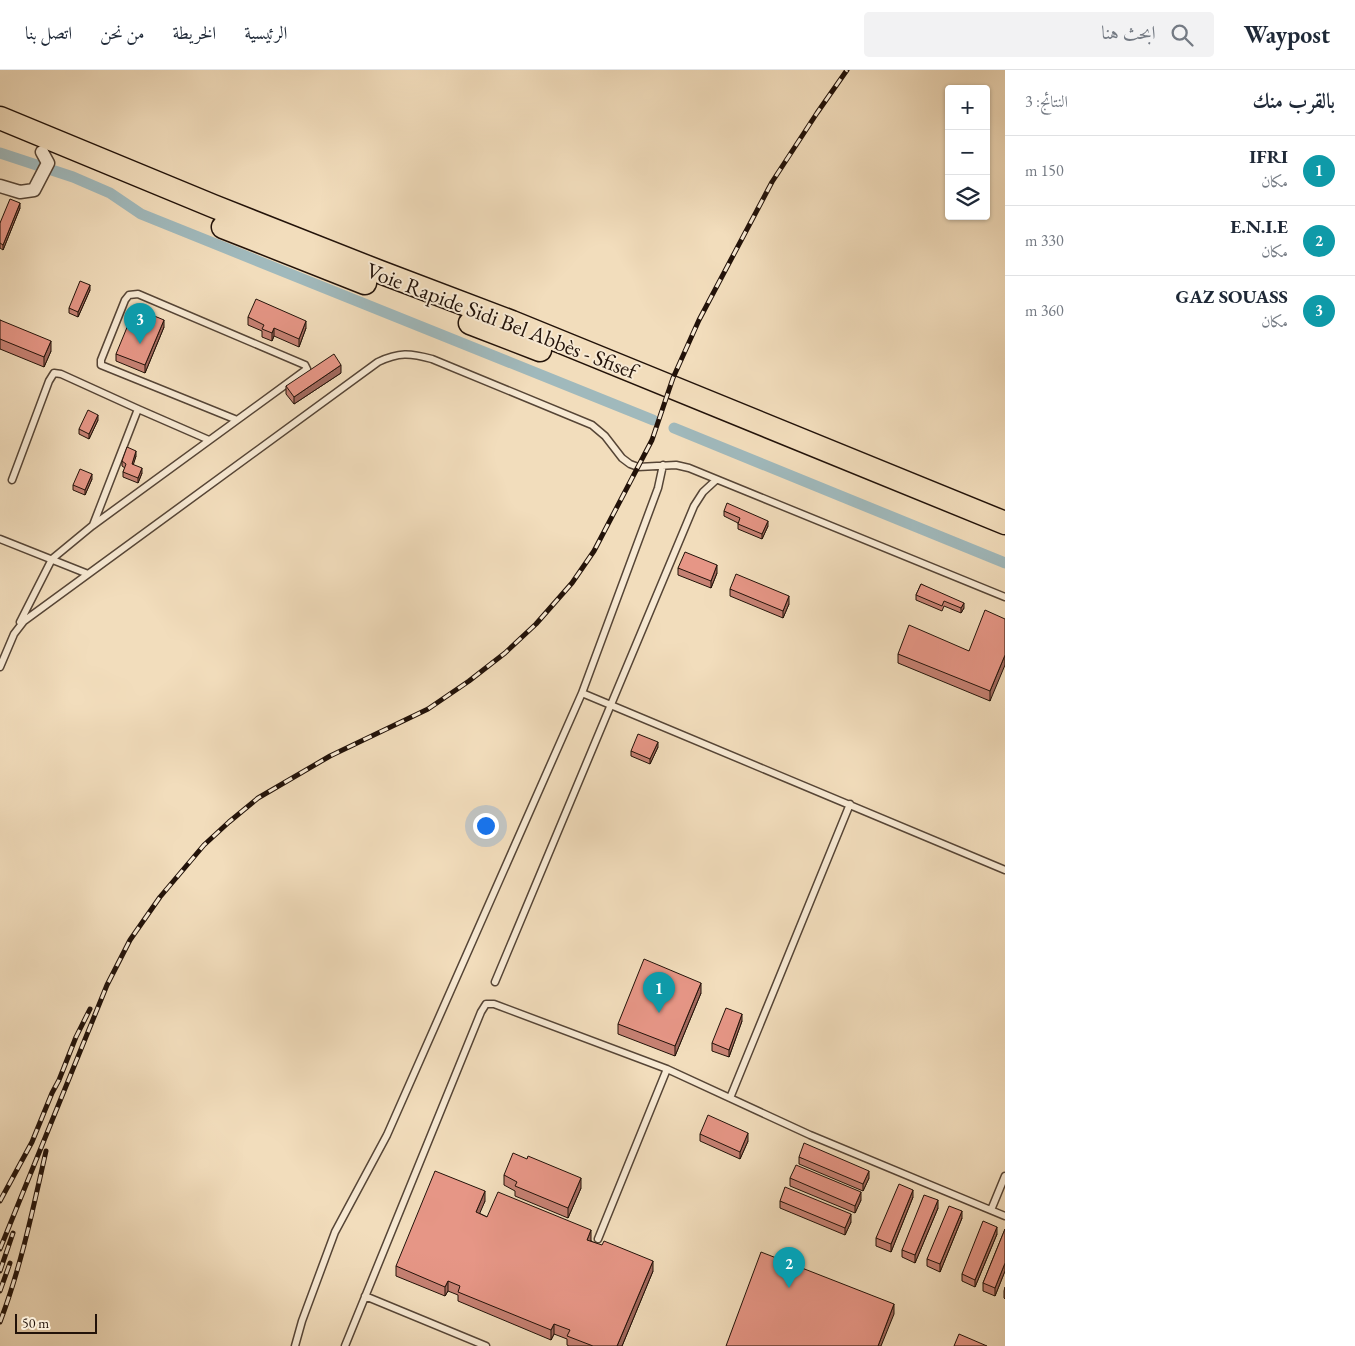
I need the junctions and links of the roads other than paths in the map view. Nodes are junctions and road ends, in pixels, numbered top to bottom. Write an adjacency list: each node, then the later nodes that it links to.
1 (0, 118): 11 (highway, Voie Rapide Sidi Bel Abbès - Sfisef)
2 (0, 135): 3 (highway, Voie Rapide Sidi Bel Abbès - Sfisef)
3 (45, 157): 4 (street); 14 (highway, Voie Rapide Sidi Bel Abbès - Sfisef)
4 (0, 186)
5 (138, 409): 7 (lane); 9 (lane); 12 (lane)
6 (237, 420): 6 (lane); 7 (lane)
7 (210, 440): 12 (lane)
8 (663, 465): 10 (lane); 16 (lane); 20 (lane)
9 (12, 480)
10 (716, 480): 17 (lane); 21 (lane)
11 (1005, 523)
12 (92, 526): 15 (lane)
13 (0, 539): 15 (lane)
14 (1005, 540)
15 (52, 560): 16 (lane); 18 (lane)
16 (88, 574): 18 (lane)
17 (1005, 596)
18 (14, 634): 19 (lane)
19 (0, 667)
20 (582, 693): 21 (lane); 32 (lane)
21 (611, 704): 22 (lane); 24 (lane)
22 (850, 804): 23 (lane); 26 (lane)
23 (1005, 870)
24 (495, 982)
25 (667, 1069): 26 (lane); 30 (lane); 31 (lane)
26 (730, 1098): 28 (lane)
27 (1005, 1176): 28 (lane)
28 (991, 1210): 29 (lane)
29 (1005, 1216)
30 (598, 1239)
31 (365, 1296): 33 (lane); 34 (lane)
32 (295, 1346)
33 (345, 1346)
34 (486, 1346)

